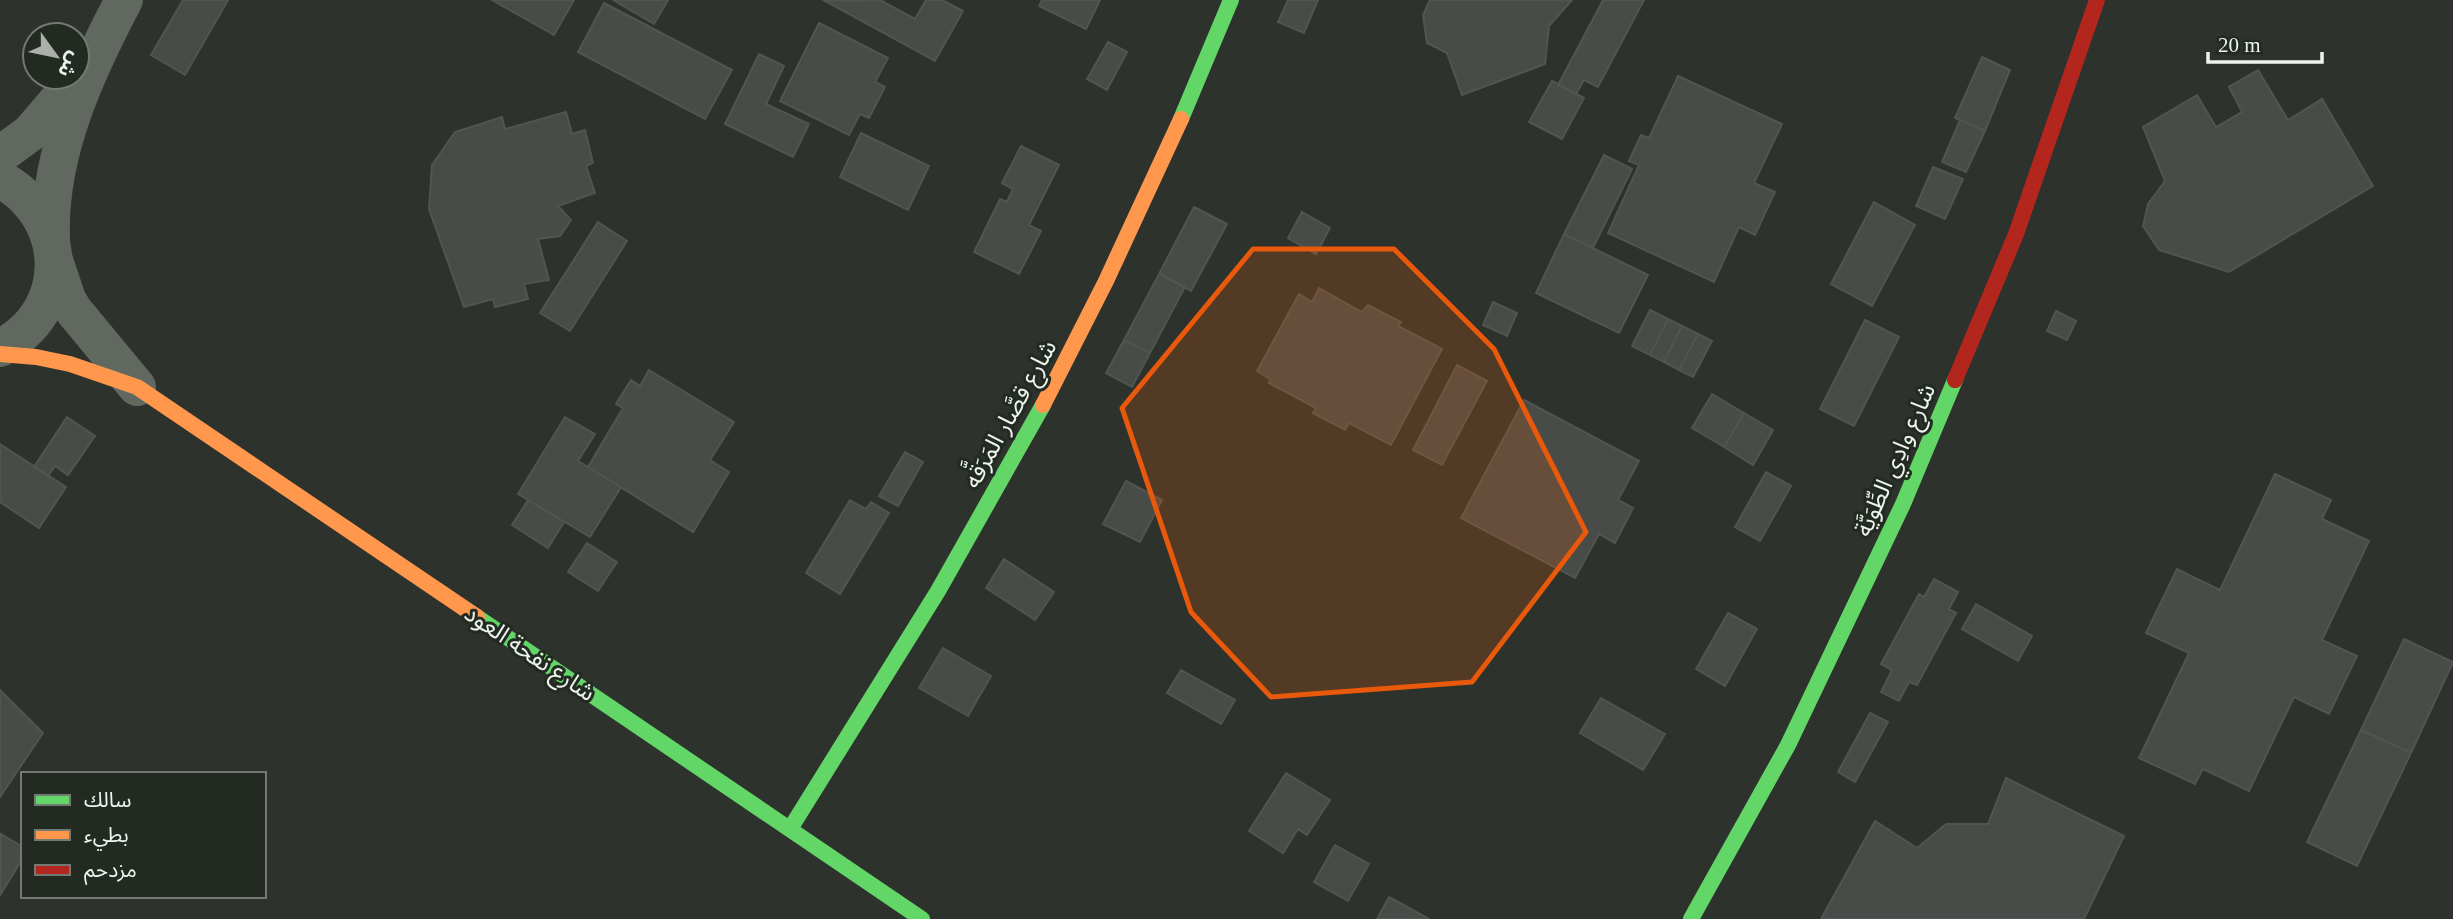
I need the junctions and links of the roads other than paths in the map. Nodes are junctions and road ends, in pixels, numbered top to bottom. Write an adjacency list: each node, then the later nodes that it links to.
1 (124, 0): 4 (street)
2 (1231, 0): 13 (street, شارع قصَّار المَرَقَّه)
3 (2097, 0): 15 (street, شارع وادِي الطِّوَيَّة)
4 (91, 63)
5 (67, 91): 7 (street)
6 (82, 91): 9 (street)
7 (0, 155)
8 (0, 179): 9 (street)
9 (52, 248): 10 (street); 12 (street, شارع نفحة العود)
10 (0, 348)
11 (0, 354): 12 (street, شارع نفحة العود)
12 (137, 387): 13 (street, شارع نفحة العود)
13 (790, 829): 14 (street, شارع نفحة العود)
14 (922, 919)
15 (1690, 919)

